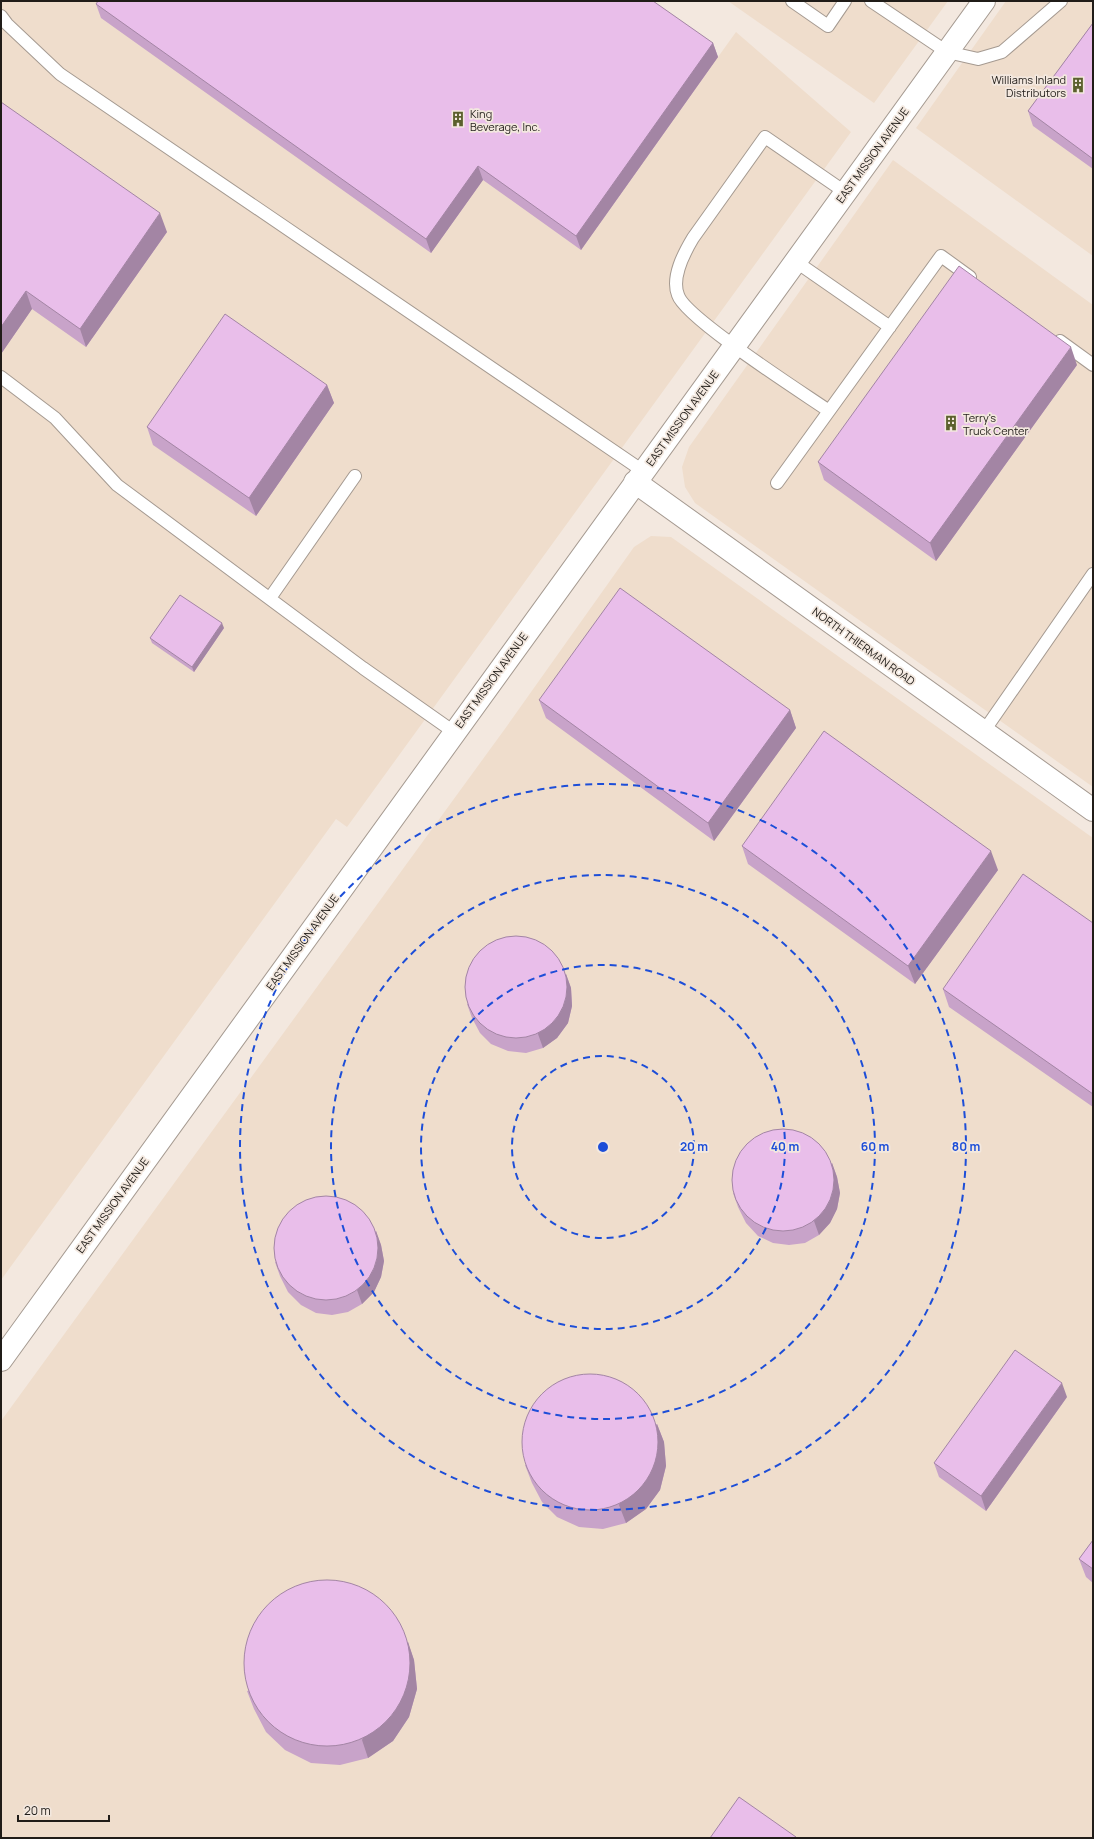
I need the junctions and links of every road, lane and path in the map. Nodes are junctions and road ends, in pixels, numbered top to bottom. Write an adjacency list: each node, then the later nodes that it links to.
1 (792, 1): 2 (lane)
2 (845, 1)
3 (871, 1): 7 (lane)
4 (984, 1): 7 (street, EAST MISSION AVENUE)
5 (1061, 1): 7 (lane)
6 (1, 16): 18 (lane)
7 (947, 52): 8 (street, EAST MISSION AVENUE)
8 (845, 192): 9 (street, EAST MISSION AVENUE); 13 (lane)
9 (795, 261): 11 (lane); 13 (street, EAST MISSION AVENUE)
10 (979, 284): 11 (lane)
11 (890, 327): 16 (lane)
12 (1049, 333): 14 (lane)
13 (734, 345): 16 (lane); 18 (street, EAST MISSION AVENUE)
14 (1093, 365)
15 (1, 377): 21 (lane)
16 (829, 411): 19 (lane)
17 (355, 476): 21 (lane)
18 (639, 477): 22 (street, EAST MISSION AVENUE); 23 (street, NORTH THIERMAN ROAD)
19 (777, 483)
20 (1093, 574): 23 (lane)
21 (270, 598): 22 (lane)
22 (454, 732): 25 (street, EAST MISSION AVENUE)
23 (984, 732): 24 (street, NORTH THIERMAN ROAD)
24 (1093, 810)
25 (1, 1360)

